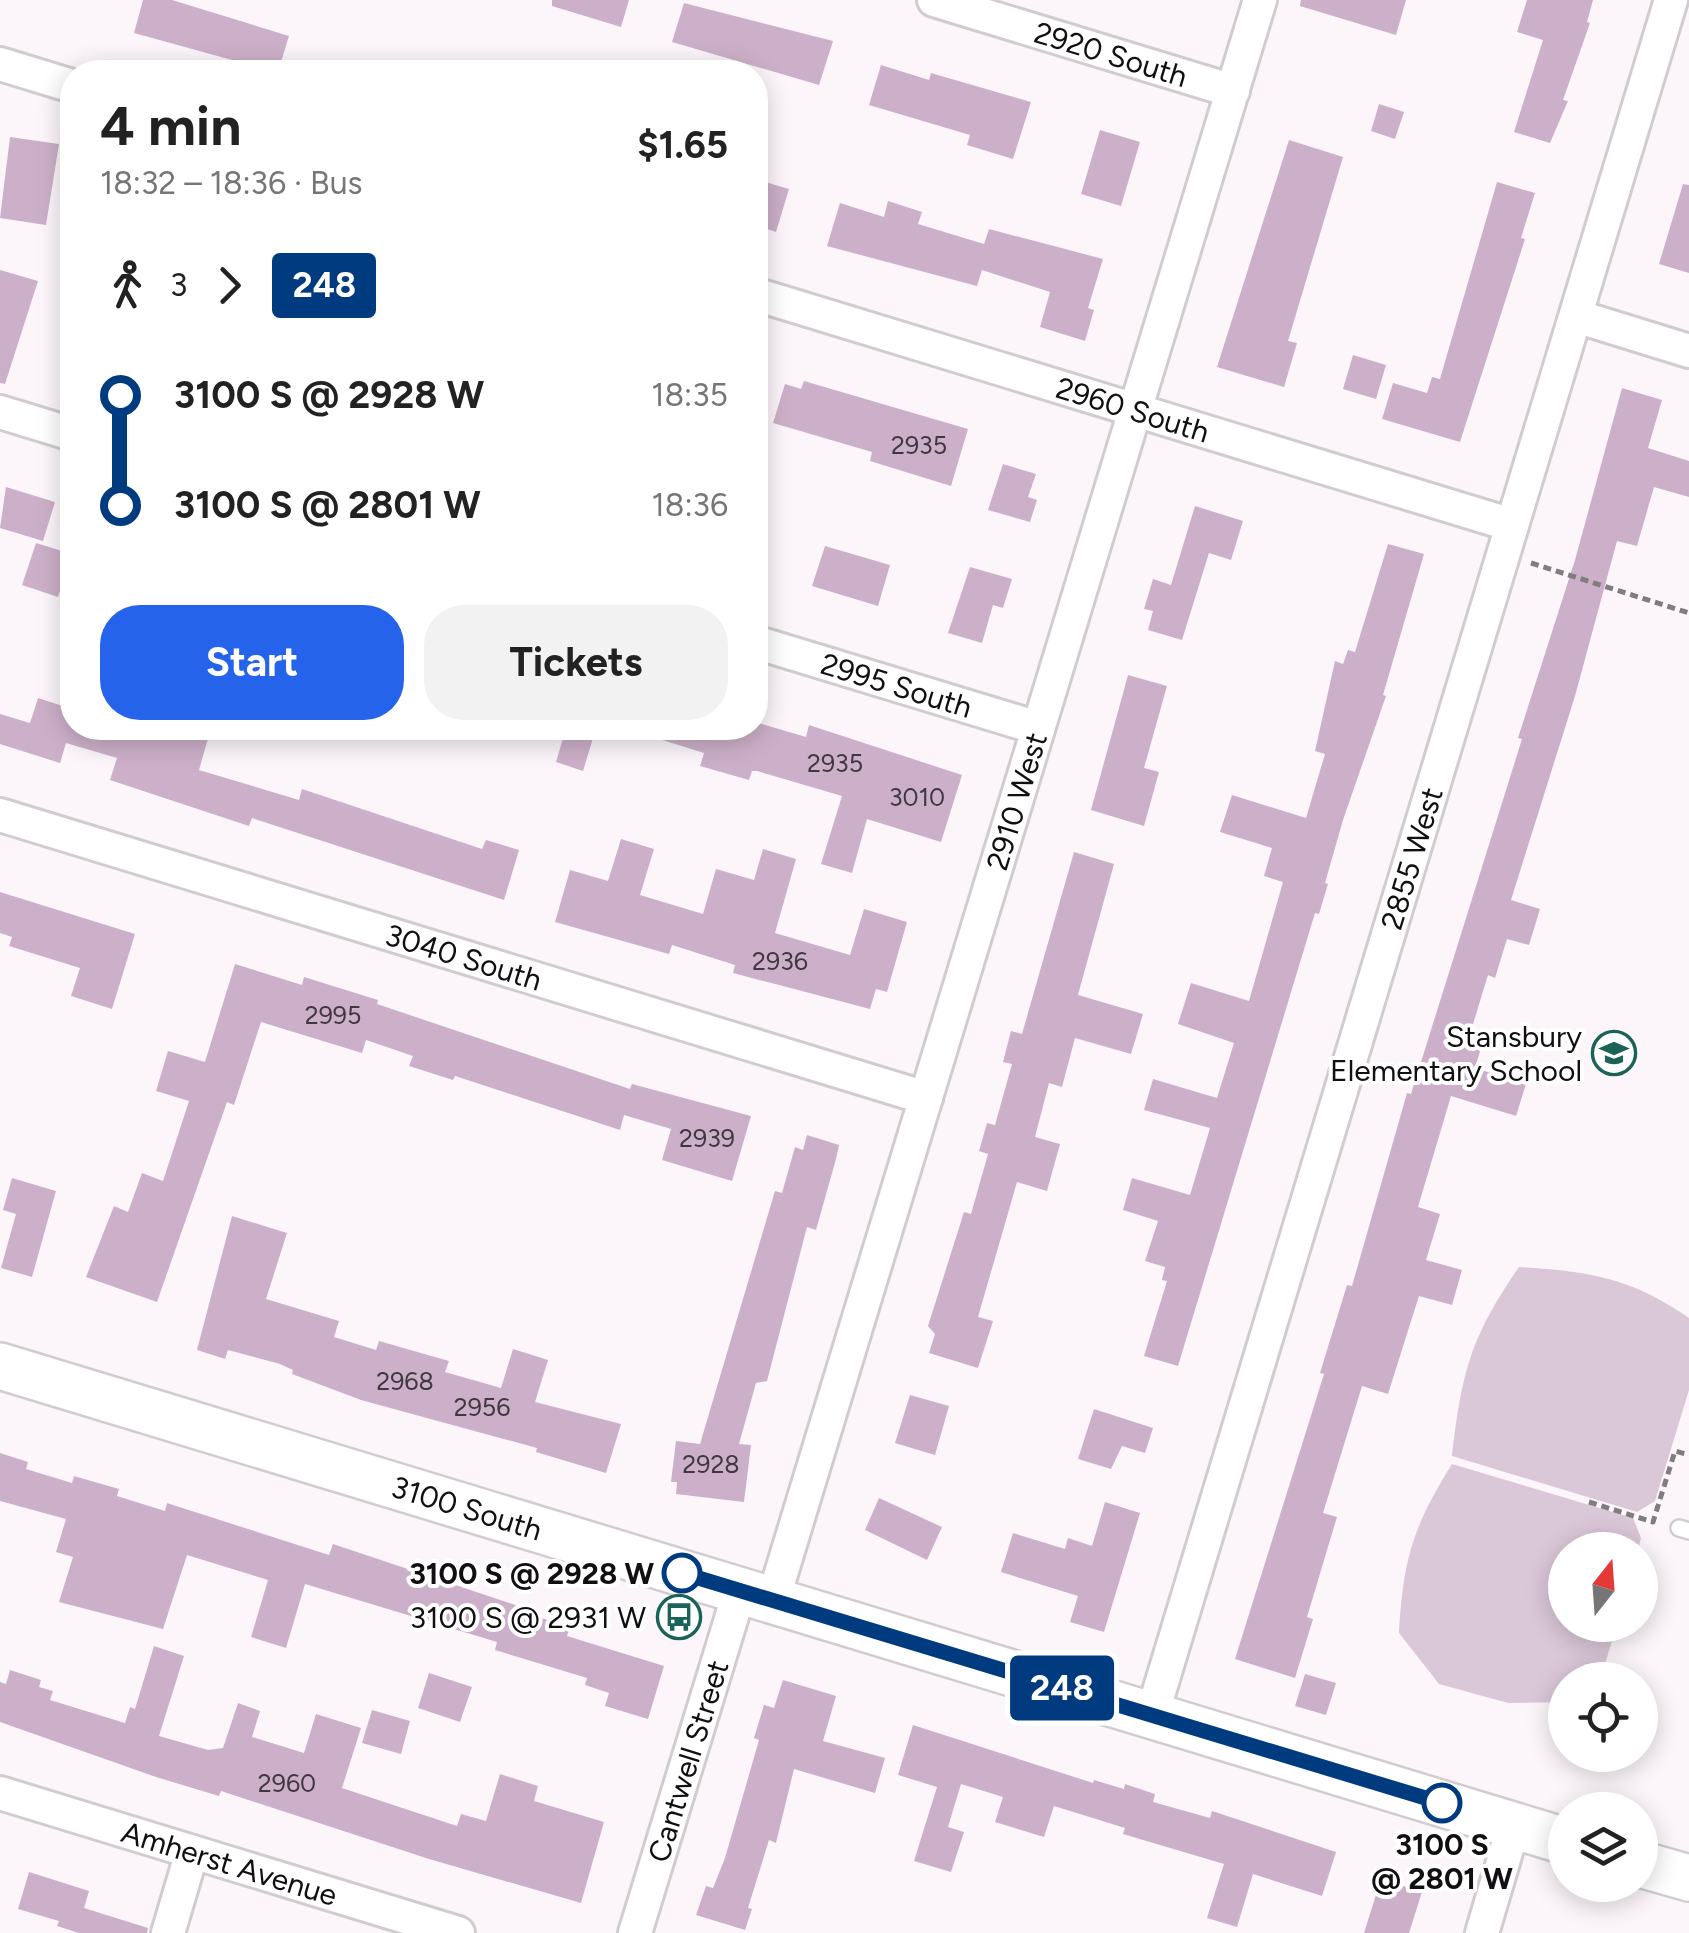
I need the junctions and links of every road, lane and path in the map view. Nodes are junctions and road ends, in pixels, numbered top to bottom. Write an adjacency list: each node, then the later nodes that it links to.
1 (934, 0): 6 (street, 2920 South)
2 (1260, 0): 6 (street, 2910 West)
3 (1672, 0): 8 (street, 2855 West)
4 (0, 64): 5 (street)
5 (60, 82)
6 (1233, 91): 10 (street, 2910 West)
7 (768, 298): 10 (street, 2960 South)
8 (1576, 316): 9 (street); 13 (street, 2855 West)
9 (1689, 351)
10 (1136, 410): 13 (street, 2960 South); 17 (street, 2910 West)
11 (0, 412): 12 (street)
12 (60, 430)
13 (1512, 525): 24 (street, 2855 West)
14 (1528, 562): 15 (path)
15 (1689, 613)
16 (768, 646): 17 (street, 2995 South)
17 (1038, 728): 19 (street, 2910 West)
18 (0, 815): 19 (street, 3040 South)
19 (926, 1098): 23 (street, 2910 West)
20 (0, 1366): 23 (main road, 3100 South)
21 (1689, 1455): 22 (path)
22 (1589, 1502)
23 (757, 1595): 24 (main road, 3100 South); 33 (street, Cantwell Street)
24 (1152, 1715): 26 (main road, 3100 South)
25 (0, 1793): 28 (street, Amherst Avenue)
26 (1514, 1826): 27 (main road, 3100 South); 34 (street)
27 (1548, 1836)
28 (192, 1852): 31 (street); 32 (street, Amherst Avenue)
29 (1658, 1869): 30 (main road)
30 (1689, 1878)
31 (168, 1933)
32 (458, 1933)
33 (635, 1933)
34 (1482, 1933)

